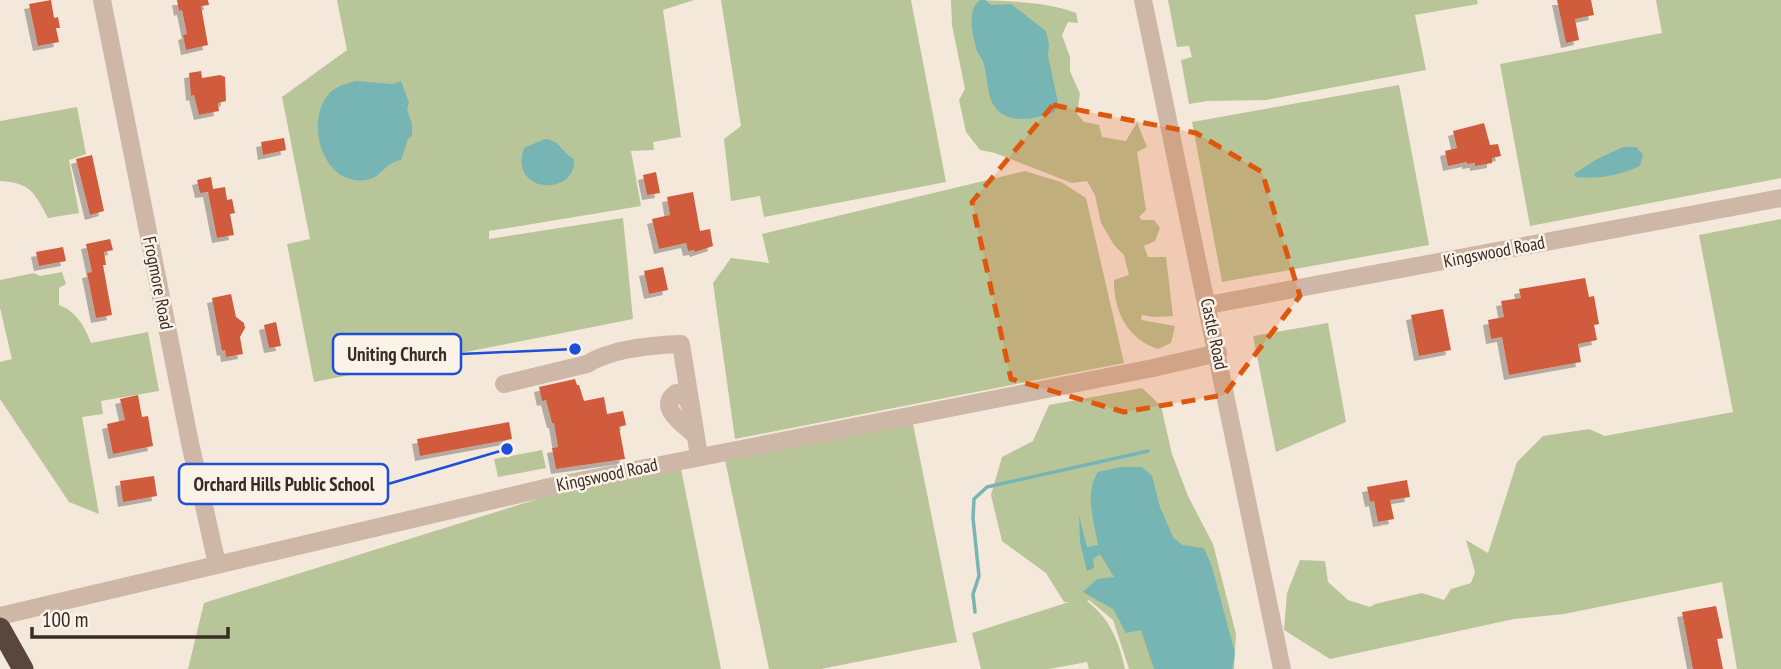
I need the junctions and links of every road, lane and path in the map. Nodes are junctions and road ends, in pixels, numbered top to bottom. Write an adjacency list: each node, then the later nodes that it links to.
1 (102, 0): 8 (street, Frogmore Road)
2 (1143, 0): 4 (street, Castle Road)
3 (1781, 198): 4 (street, Kingswood Road)
4 (1208, 306): 5 (street, Castle Road)
5 (1218, 353): 7 (street, Kingswood Road); 12 (street, Castle Road)
6 (504, 384): 7 (street)
7 (699, 456): 8 (street, Kingswood Road)
8 (217, 565): 9 (street, Kingswood Road)
9 (0, 616)
10 (0, 628): 11 (highway)
11 (23, 669)
12 (1282, 669)

